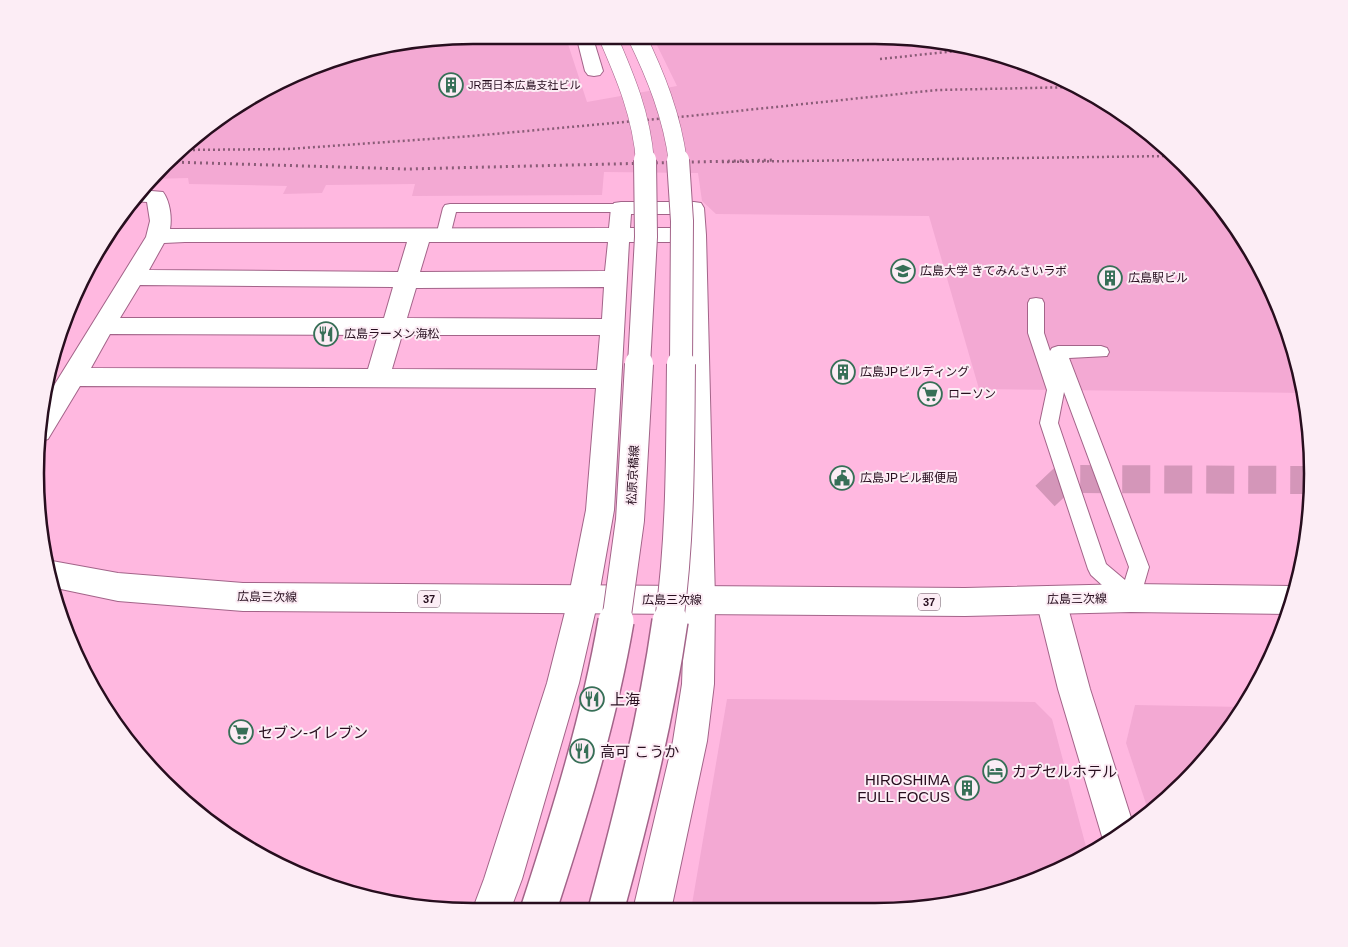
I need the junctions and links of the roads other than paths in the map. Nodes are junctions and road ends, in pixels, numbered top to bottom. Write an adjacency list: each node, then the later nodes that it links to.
1 (586, 44): 4 (street)
2 (611, 44): 31 (street, 松原京橋線, bridge)
3 (640, 44): 32 (street, bridge)
4 (594, 71)
5 (145, 196): 10 (street)
6 (621, 208): 7 (street); 8 (lane); 9 (street)
7 (695, 235): 9 (street); 26 (street)
8 (431, 236): 9 (street); 10 (street); 13 (street)
9 (619, 236): 12 (street)
10 (157, 237): 11 (street)
11 (135, 276): 13 (street); 15 (street)
12 (616, 279): 13 (street); 17 (street)
13 (406, 280): 16 (street)
14 (1036, 303): 24 (lane)
15 (103, 326): 16 (street); 19 (street)
16 (393, 326): 17 (street); 20 (street)
17 (612, 327): 21 (street)
18 (1101, 352): 24 (lane)
19 (72, 377): 20 (street); 22 (street)
20 (377, 379): 21 (street)
21 (609, 379): 25 (street)
22 (47, 419)
23 (56, 575): 25 (street, 広島三次線 / 37)
24 (1130, 598): 27 (street, 広島三次線 / 37); 28 (street, 広島三次線 / 37)
25 (583, 600): 26 (street, 広島三次線 / 37); 30 (street)
26 (700, 600): 27 (street, 広島三次線 / 37); 33 (street)
27 (1051, 600): 29 (street)
28 (1285, 600)
29 (1116, 829)
30 (494, 903)
31 (540, 903)
32 (608, 903)
33 (654, 903)

